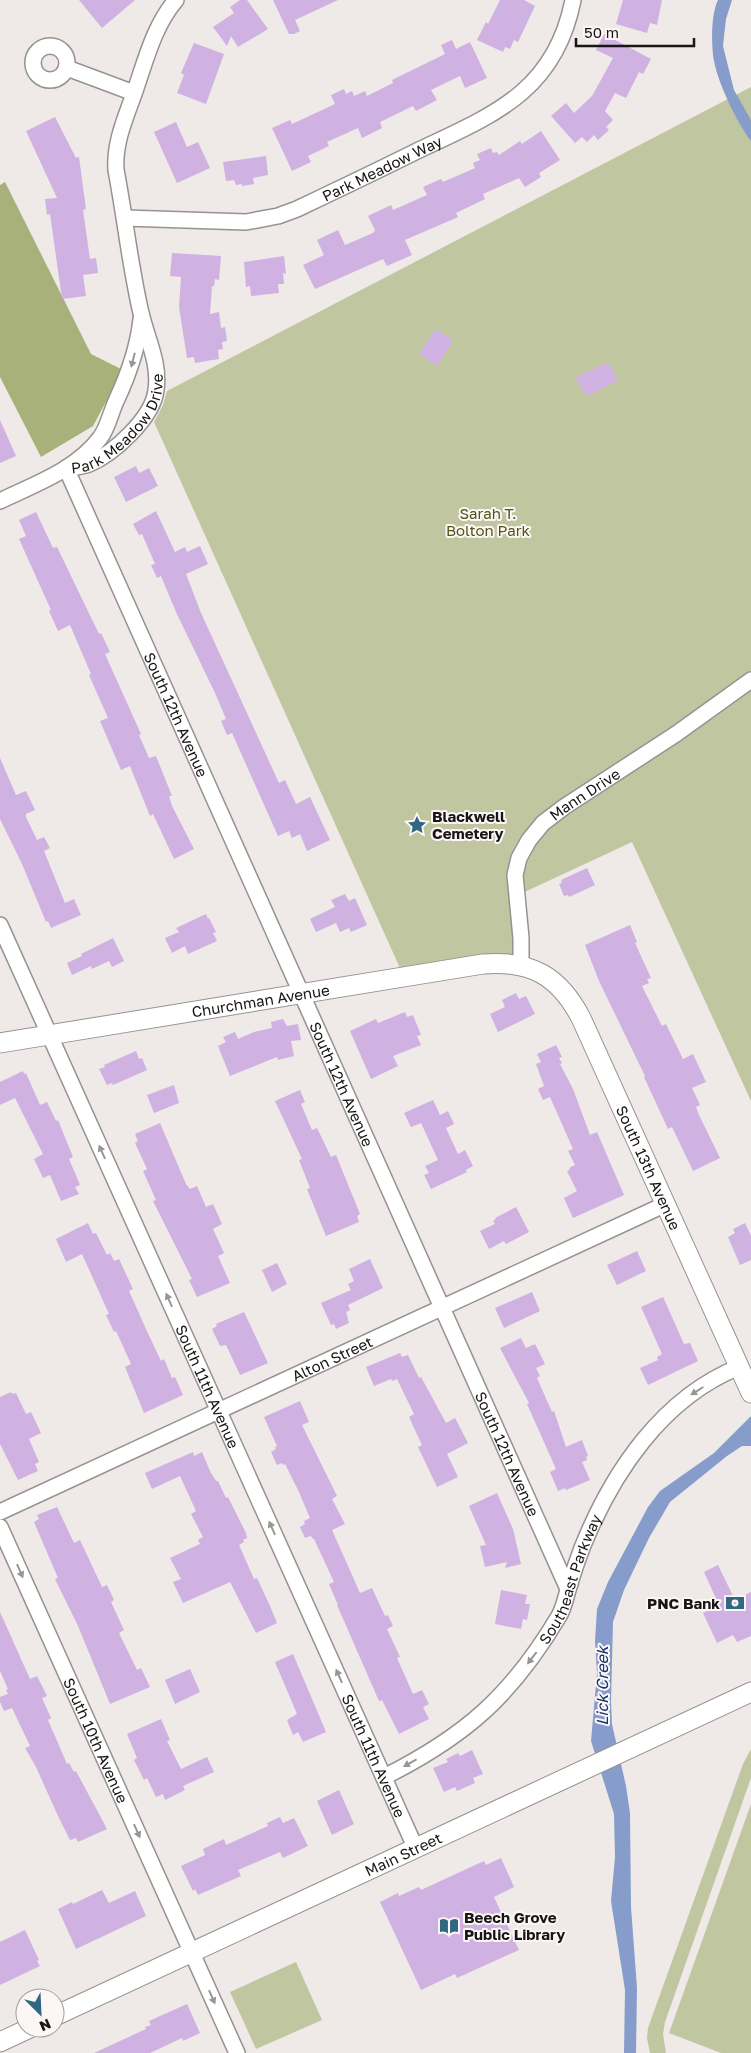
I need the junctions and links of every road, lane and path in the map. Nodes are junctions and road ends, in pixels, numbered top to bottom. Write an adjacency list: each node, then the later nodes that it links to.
1 (176, 0): 4 (street, Park Meadow Drive)
2 (573, 0): 5 (street, Park Meadow Way)
3 (67, 68): 4 (street)
4 (134, 92): 5 (street, Park Meadow Drive)
5 (125, 218): 6 (street, Park Meadow Drive)
6 (141, 312): 7 (street, Park Meadow Drive, one-way to 7); 7 (street, Park Meadow Drive)
7 (66, 468): 8 (street); 12 (street, South 12th Avenue)
8 (0, 501)
9 (751, 680): 11 (street, Mann Drive)
10 (0, 925): 13 (street, South 11th Avenue)
11 (520, 965): 12 (street, Churchman Avenue); 15 (street, South 13th Avenue)
12 (301, 994): 13 (street, Churchman Avenue); 16 (street, South 12th Avenue)
13 (49, 1035): 14 (street, Churchman Avenue); 19 (street, South 11th Avenue, one-way to 13)
14 (0, 1043)
15 (666, 1204): 16 (street, Alton Street); 17 (street, South 13th Avenue)
16 (441, 1307): 19 (street, Alton Street); 22 (street, South 12th Avenue)
17 (739, 1367): 18 (street, South 13th Avenue); 22 (street, Southeast Parkway, one-way to 22)
18 (749, 1389)
19 (219, 1410): 20 (street, Alton Street); 24 (street, South 11th Avenue, one-way to 19)
20 (0, 1512)
21 (0, 1527): 26 (street, South 10th Avenue, one-way to 26)
22 (568, 1589): 24 (street, Southeast Parkway, one-way to 24)
23 (751, 1692): 25 (street, Main Street)
24 (384, 1777): 25 (street, South 11th Avenue)
25 (416, 1848): 26 (street, Main Street)
26 (192, 1952): 27 (street, Main Street); 30 (street, South 10th Avenue, one-way to 30)
27 (65, 2011)
28 (15, 2035): 29 (street)
29 (0, 2042)
30 (237, 2053)

